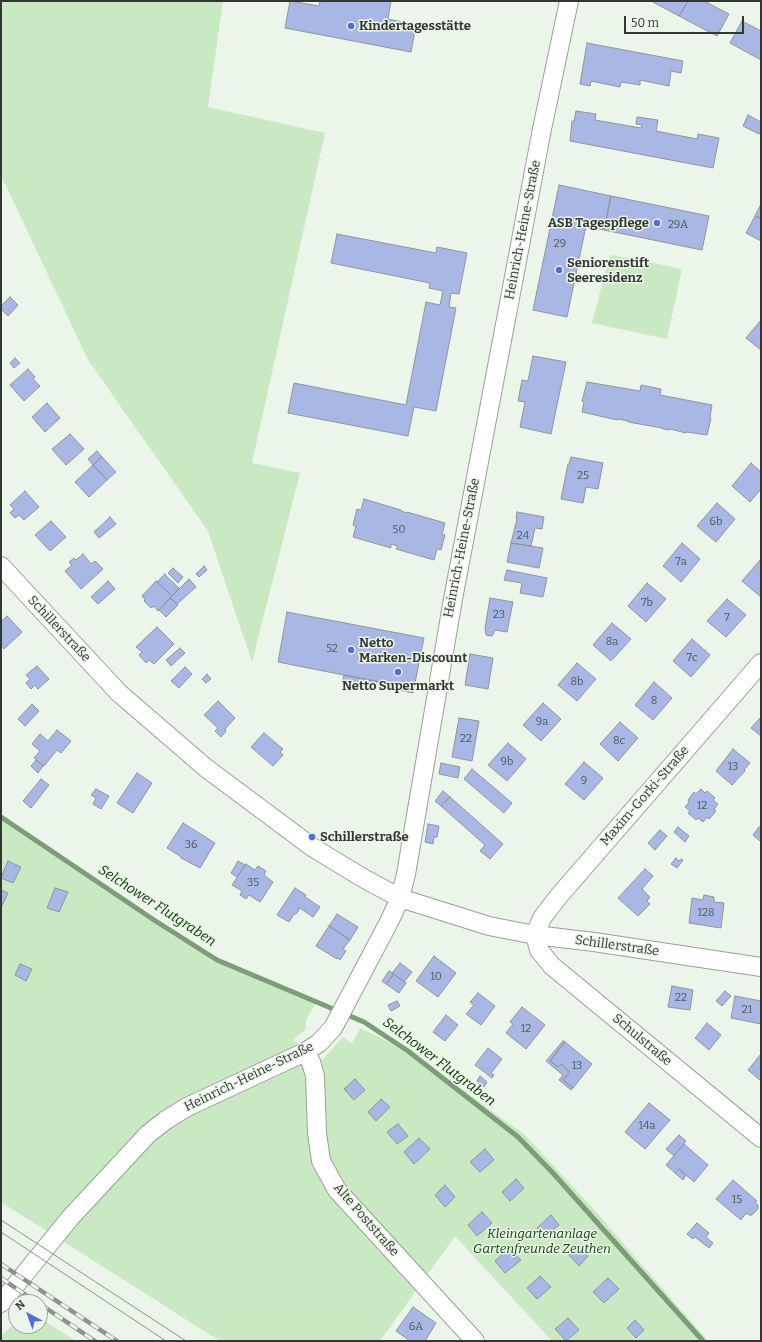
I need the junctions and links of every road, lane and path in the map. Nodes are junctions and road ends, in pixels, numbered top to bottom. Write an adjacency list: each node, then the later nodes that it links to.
1 (568, 1): 4 (street, Heinrich-Heine-Straße)
2 (1, 566): 4 (street, Schillerstraße)
3 (761, 663): 5 (street, Maxim-Gorki-Straße)
4 (400, 898): 5 (street, Schillerstraße); 7 (street, Heinrich-Heine-Straße)
5 (535, 935): 6 (street, Schillerstraße); 8 (street, Schulstraße)
6 (761, 967)
7 (305, 1052): 9 (street, Heinrich-Heine-Straße); 10 (street, Alte Poststraße)
8 (761, 1138)
9 (1, 1303)
10 (475, 1341)

